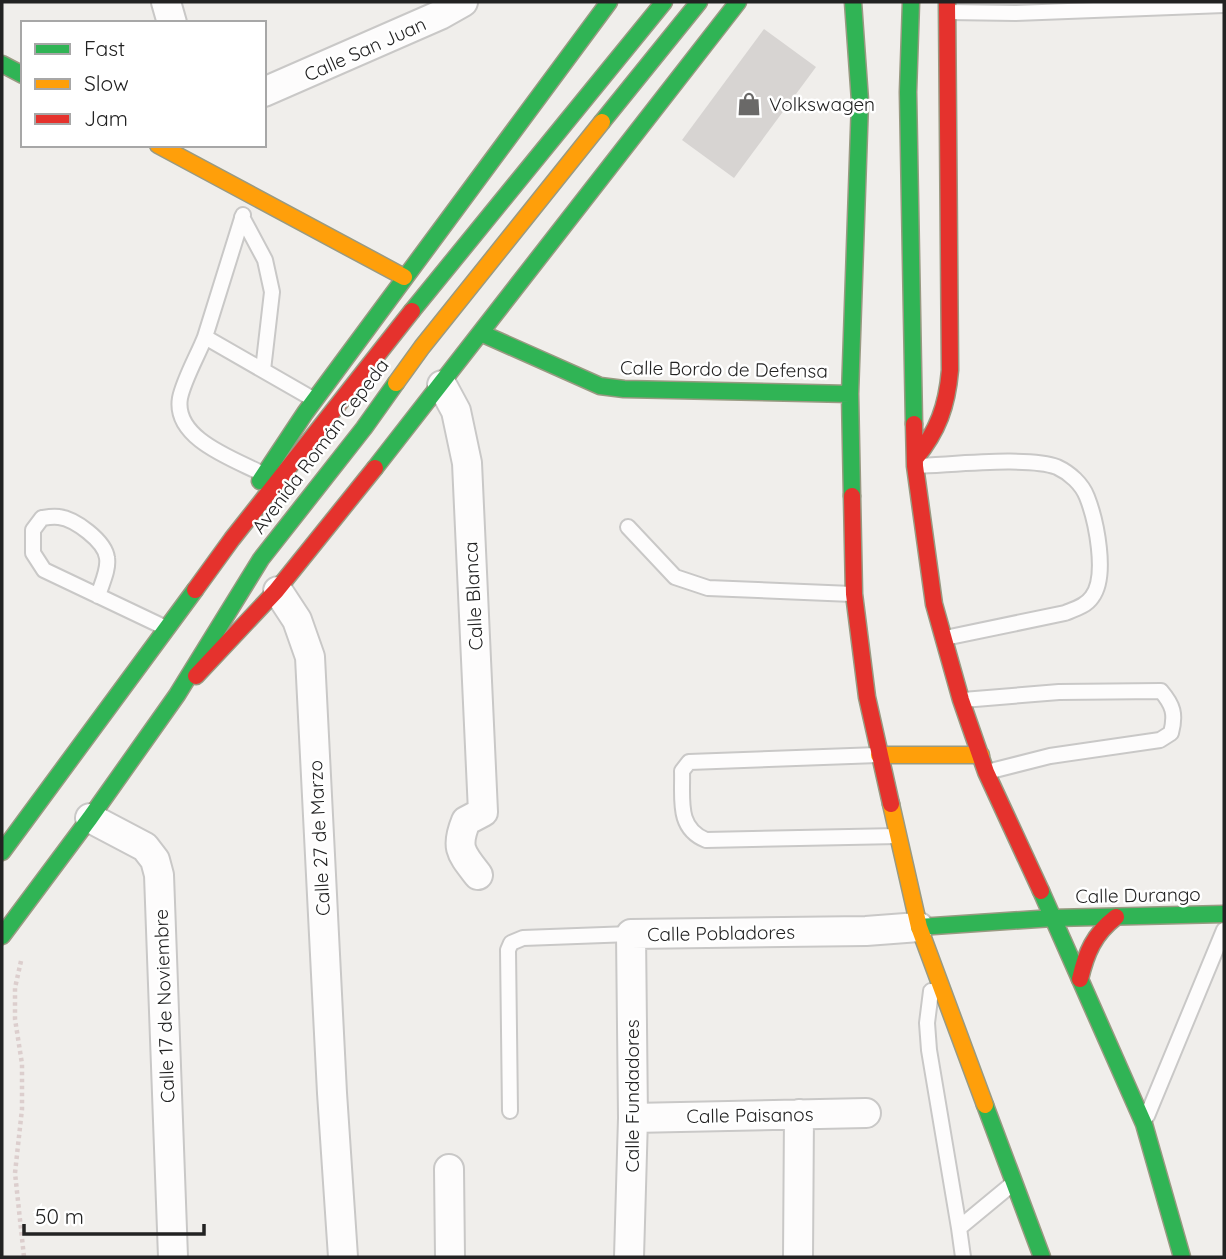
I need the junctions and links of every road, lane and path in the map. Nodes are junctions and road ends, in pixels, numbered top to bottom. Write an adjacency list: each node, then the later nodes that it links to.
1 (166, 2): 11 (street)
2 (463, 2): 14 (street, Calle San Juan)
3 (609, 2): 18 (main road)
4 (664, 2): 28 (main road, Avenida Román Cepeda)
5 (699, 2): 34 (main road, Avenida Román Cepeda)
6 (738, 2): 19 (main road)
7 (853, 2): 23 (main road)
8 (911, 2): 25 (main road)
9 (946, 5): 10 (lane); 25 (main road)
10 (1224, 5)
11 (171, 21)
12 (2, 64): 13 (main road)
13 (21, 74)
14 (266, 91)
15 (177, 149): 16 (main road)
16 (249, 193): 17 (lane); 18 (main road)
17 (242, 218): 20 (lane); 21 (lane)
18 (404, 277): 24 (main road)
19 (483, 334): 22 (main road); 23 (main road, Calle Bordo de Defensa)
20 (205, 337): 21 (lane); 26 (lane)
21 (263, 370): 24 (lane)
22 (442, 385): 29 (main road); 42 (street, Calle Blanca)
23 (850, 394): 30 (main road)
24 (314, 400): 26 (main road)
25 (915, 462): 33 (main road); 33 (lane)
26 (264, 474): 28 (main road)
27 (628, 527): 30 (lane)
28 (232, 539): 32 (main road, Avenida Román Cepeda)
29 (278, 591): 34 (main road); 63 (street, Calle 27 de Marzo)
30 (854, 594): 36 (main road)
31 (98, 596): 31 (lane); 32 (lane)
32 (167, 629): 41 (main road, Avenida Román Cepeda)
33 (944, 638): 35 (main road)
34 (177, 695): 39 (main road, Avenida Román Cepeda)
35 (961, 700): 37 (main road); 38 (lane)
36 (879, 755): 37 (main road); 40 (main road); 40 (lane)
37 (981, 755): 38 (main road)
38 (985, 772): 45 (main road)
39 (90, 818): 49 (main road, Avenida Román Cepeda); 61 (street, Calle 17 de Noviembre)
40 (899, 836): 46 (main road)
41 (2, 852)
42 (478, 875)
43 (1224, 914): 44 (main road, Calle Durango)
44 (1116, 917): 45 (main road, Calle Durango); 52 (main road)
45 (1053, 918): 46 (main road, Calle Durango); 52 (main road)
46 (919, 927): 48 (street, Calle Pobladores); 51 (main road)
47 (1224, 930): 57 (lane)
48 (631, 934): 53 (lane, Calle Pobladores); 56 (street, Calle Fundadores)
49 (2, 936)
50 (23, 949): 62 (path)
51 (933, 969): 59 (main road); 60 (lane)
52 (1080, 979): 57 (main road)
53 (510, 1111)
54 (866, 1113): 55 (street, Calle Paisanos)
55 (799, 1114): 56 (street, Calle Paisanos); 66 (street)
56 (633, 1118): 65 (street, Calle Fundadores)
57 (1144, 1124): 69 (main road)
58 (449, 1169): 64 (street)
59 (1014, 1182): 60 (lane); 68 (main road)
60 (960, 1228): 67 (lane)
61 (172, 1244)
62 (24, 1257)
63 (343, 1257)
64 (450, 1257)
65 (629, 1257)
66 (798, 1257)
67 (962, 1257)
68 (1042, 1257)
69 (1182, 1257)

